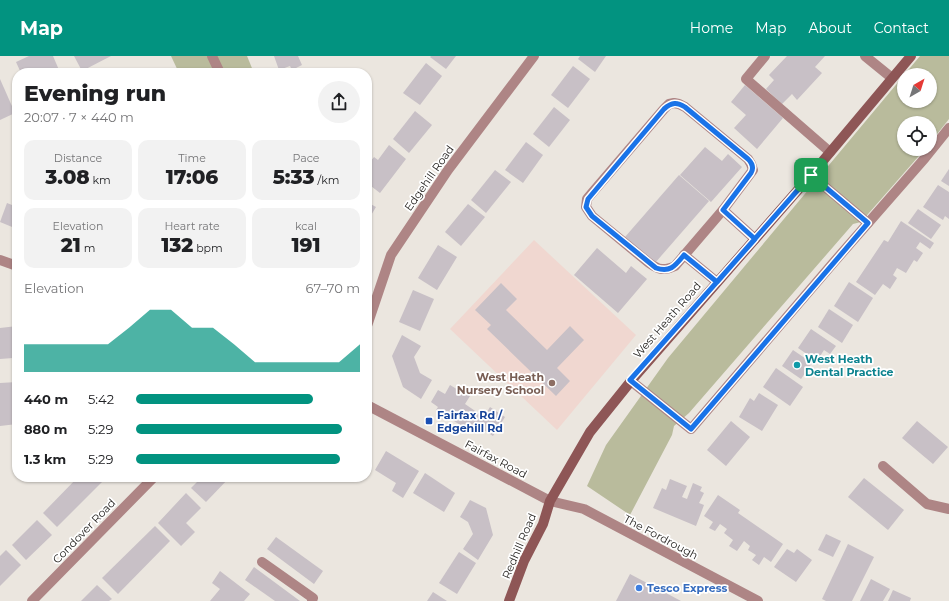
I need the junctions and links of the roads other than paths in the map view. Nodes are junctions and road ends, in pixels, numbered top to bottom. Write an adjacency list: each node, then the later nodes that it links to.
1 (212, 56): 6 (street)
2 (534, 56): 18 (street, Edgehill Road)
3 (765, 56): 9 (street)
4 (865, 56): 7 (street)
5 (911, 56): 7 (street, West Heath Road)
6 (218, 68)
7 (892, 78): 9 (street, West Heath Road)
8 (949, 128): 12 (street)
9 (830, 152): 10 (street, West Heath Road)
10 (811, 175): 12 (street); 13 (street, West Heath Road)
11 (723, 210): 13 (street); 14 (street); 14 (street)
12 (868, 223): 19 (street)
13 (755, 239): 17 (street, West Heath Road)
14 (684, 255): 17 (street)
15 (0, 260): 16 (street)
16 (12, 264)
17 (717, 282): 19 (street, West Heath Road)
18 (372, 312)
19 (630, 380): 23 (street, West Heath Road)
20 (372, 408): 23 (street, Fairfax Road)
21 (883, 466): 24 (street)
22 (148, 482): 27 (street, Condover Road)
23 (550, 502): 26 (street, Redhill Road); 29 (street, The Fordrough)
24 (949, 509)
25 (262, 562): 28 (street)
26 (511, 599)
27 (32, 601)
28 (312, 601)
29 (758, 601)

